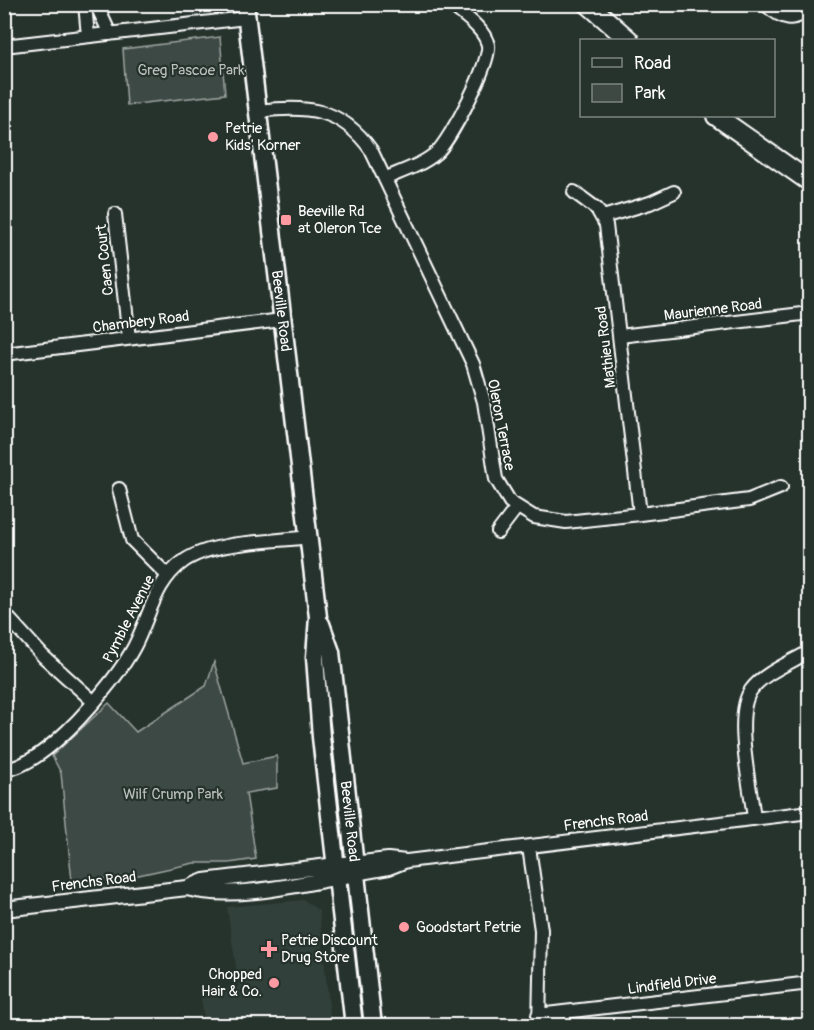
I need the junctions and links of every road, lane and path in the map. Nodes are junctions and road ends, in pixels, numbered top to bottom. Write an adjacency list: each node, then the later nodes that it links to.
1 (85, 4): 9 (street)
2 (96, 4): 8 (street)
3 (450, 4): 14 (street)
4 (588, 4): 10 (main road)
5 (765, 4): 6 (street)
6 (809, 4)
7 (246, 11): 8 (street); 12 (main road, Beeville Road)
8 (110, 34): 9 (street)
9 (88, 36): 11 (street)
10 (628, 39)
11 (4, 46)
12 (257, 111): 14 (street, Oleron Terrace); 21 (main road, Beeville Road)
13 (717, 117): 15 (main road)
14 (386, 178): 27 (street, Oleron Terrace)
15 (810, 182)
16 (574, 192): 19 (street)
17 (674, 192): 19 (street)
18 (116, 214): 23 (street, Caen Court)
19 (603, 217): 22 (street, Mathieu Road)
20 (810, 313): 22 (street, Maurienne Road)
21 (282, 320): 23 (street, Chambery Road); 30 (main road, Beeville Road)
22 (620, 336): 28 (street, Mathieu Road)
23 (129, 338): 24 (street, Chambery Road)
24 (4, 354)
25 (781, 488): 28 (street, Oleron Terrace)
26 (119, 489): 31 (street)
27 (517, 507): 28 (street, Oleron Terrace); 29 (street)
28 (640, 514)
29 (498, 532)
30 (308, 537): 31 (street, Pymble Avenue); 33 (main road, Beeville Road)
31 (167, 575): 35 (street, Pymble Avenue)
32 (4, 613): 35 (street)
33 (318, 617): 40 (main road, Beeville Road); 41 (main road, Beeville Road)
34 (810, 651): 38 (street)
35 (94, 702): 36 (street, Pymble Avenue)
36 (4, 770)
37 (810, 812): 38 (street, Frenchs Road)
38 (754, 819): 39 (street, Frenchs Road)
39 (529, 847): 40 (street, Frenchs Road); 44 (street)
40 (354, 869): 41 (street, Frenchs Road); 46 (main road, Beeville Road)
41 (336, 872): 42 (street, Frenchs Road); 45 (main road, Beeville Road)
42 (4, 909)
43 (810, 983): 44 (street, Lindfield Drive)
44 (538, 1020)
45 (354, 1026)
46 (373, 1026)

